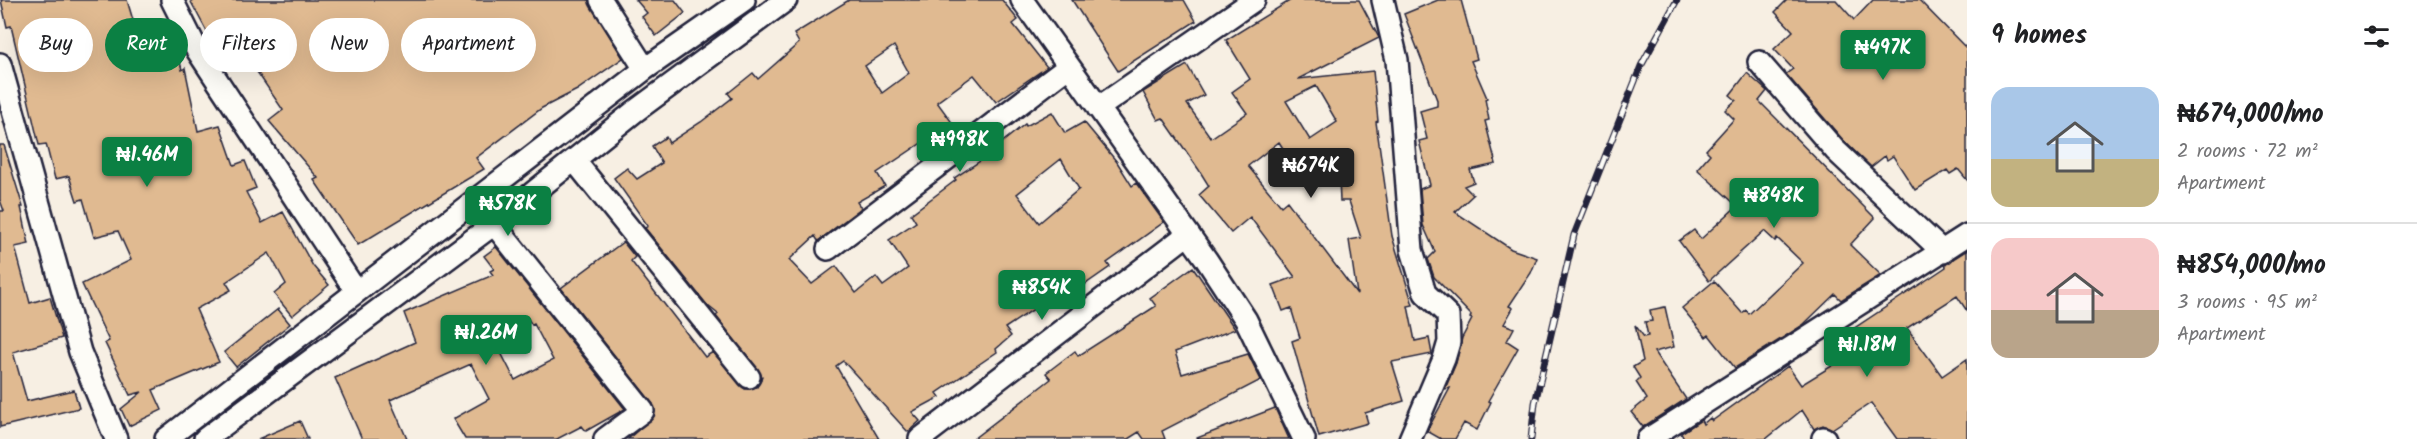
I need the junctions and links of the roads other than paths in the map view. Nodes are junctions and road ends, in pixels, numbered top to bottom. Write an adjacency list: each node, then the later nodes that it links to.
1 (172, 0): 19 (street)
2 (601, 0): 11 (street)
3 (744, 0): 11 (street)
4 (786, 0): 13 (street)
5 (1022, 0): 10 (street)
6 (1254, 0): 12 (street)
7 (1383, 0): 27 (street)
8 (1759, 62): 18 (street)
9 (0, 64): 21 (street)
10 (1068, 67): 12 (street); 17 (street)
11 (645, 69): 19 (street)
12 (1098, 108): 15 (street)
13 (574, 160): 14 (street); 20 (street)
14 (494, 224): 23 (street); 24 (street)
15 (1188, 234): 25 (street); 26 (street)
16 (1967, 235): 18 (street)
17 (828, 249)
18 (1943, 252): 28 (street)
19 (356, 291): 22 (street)
20 (749, 377)
21 (116, 439)
22 (166, 439)
23 (205, 439)
24 (605, 439)
25 (920, 439)
26 (1304, 439)
27 (1410, 439)
28 (1648, 439)

